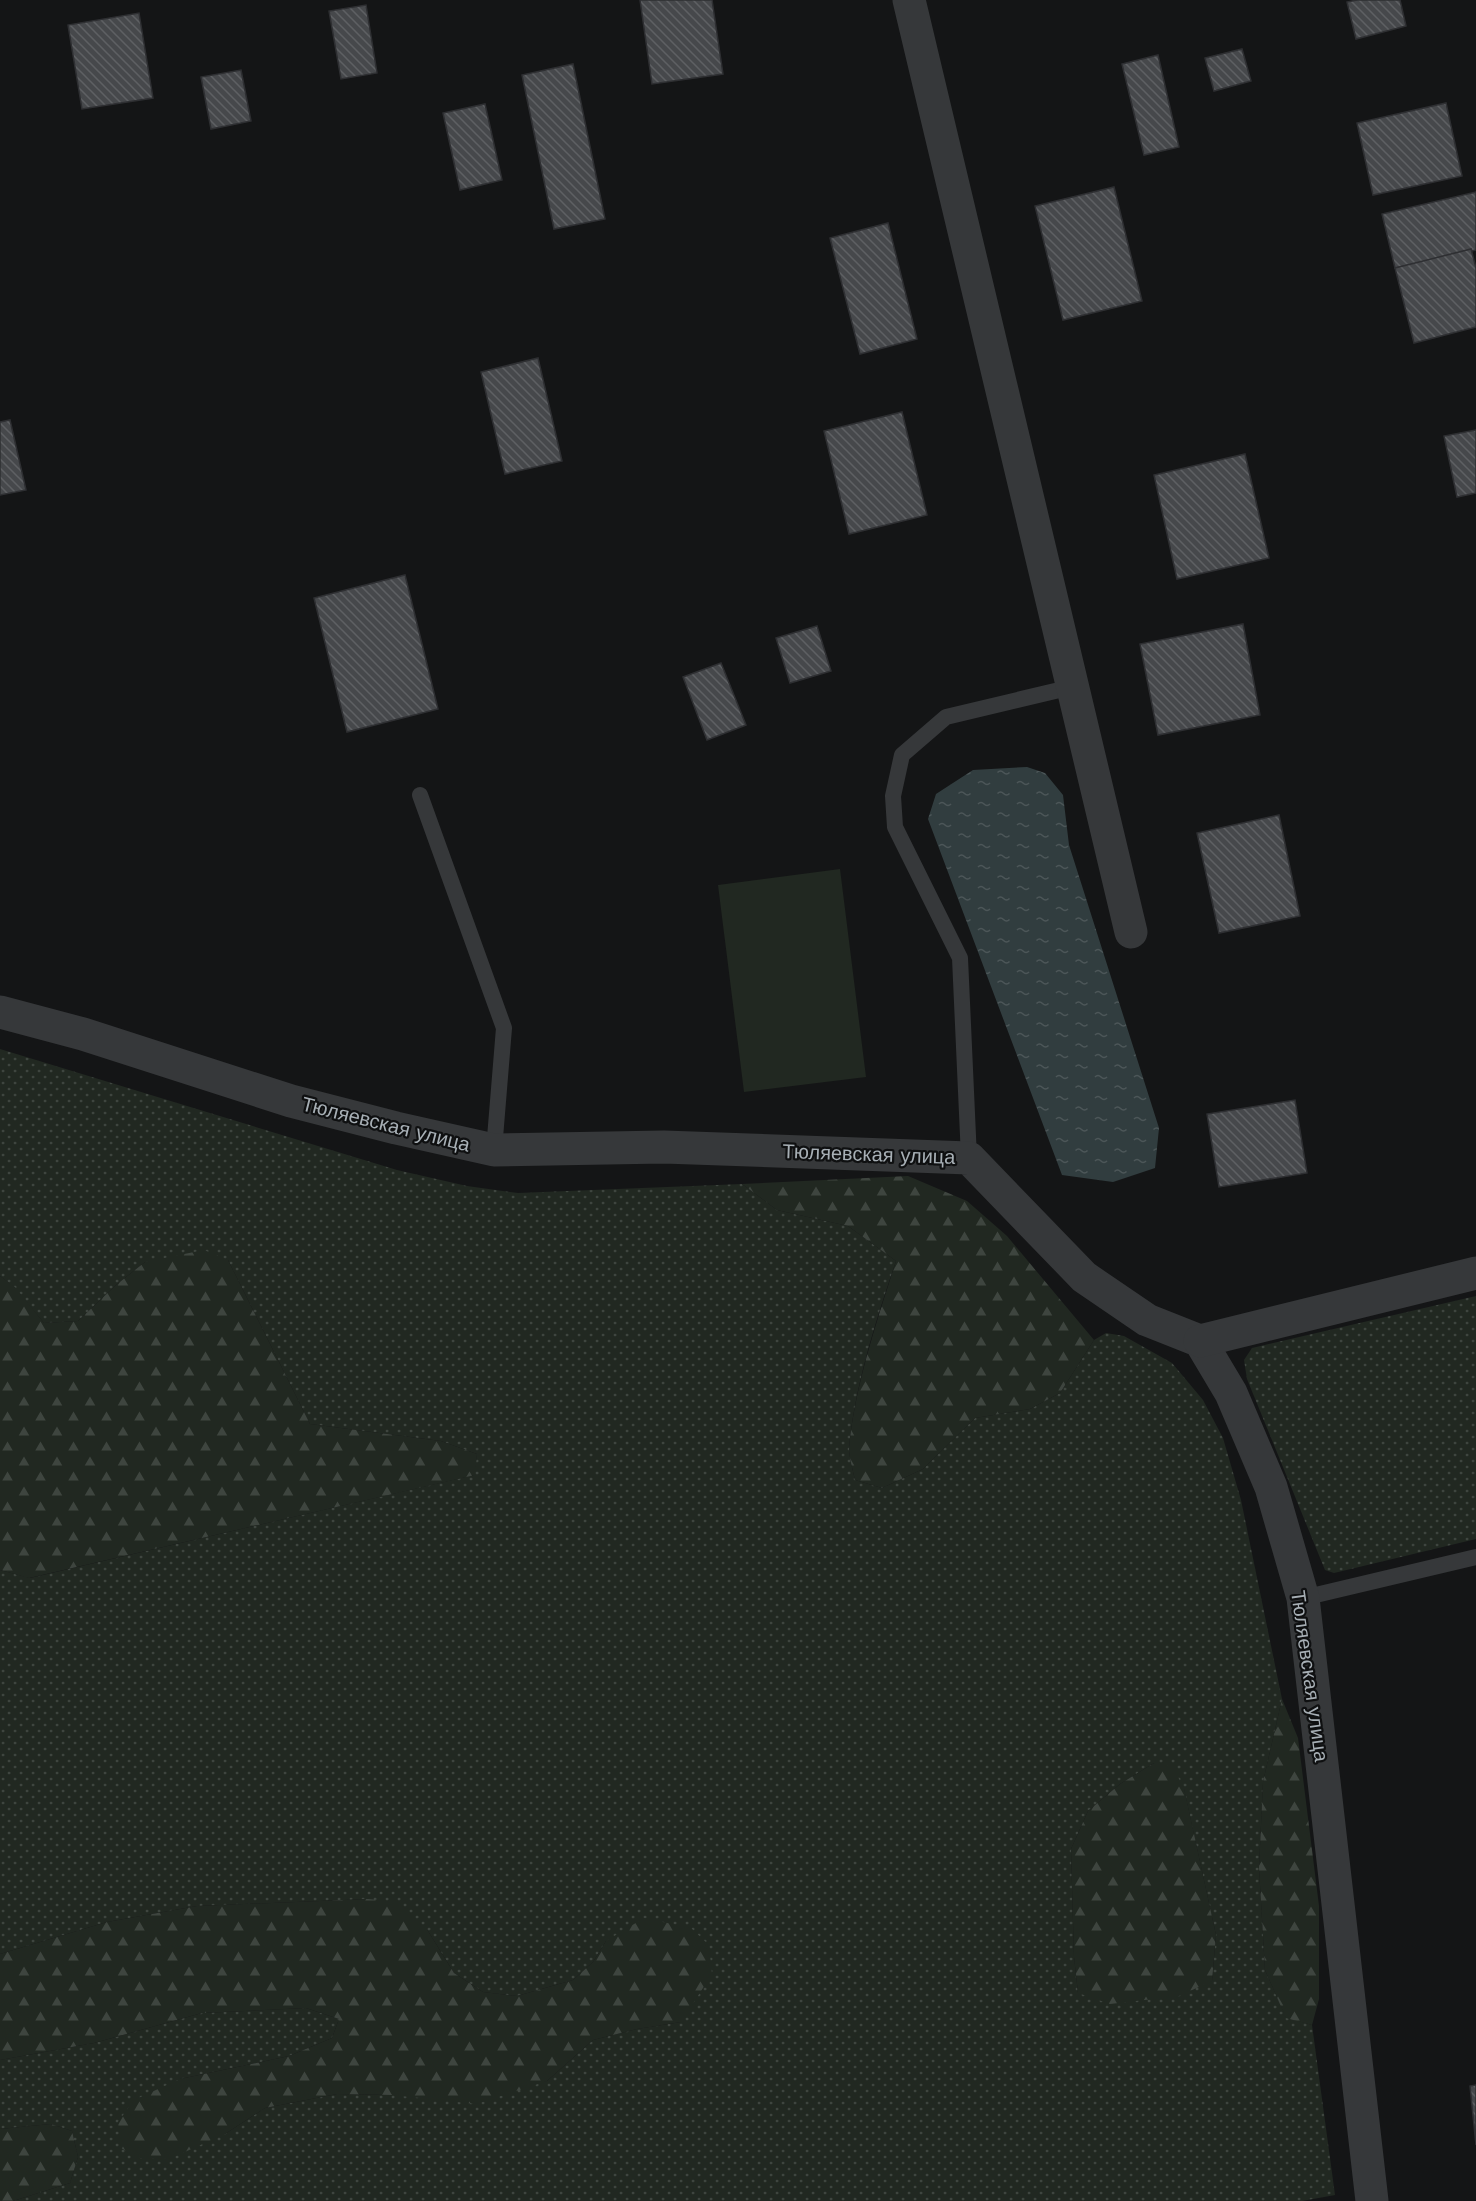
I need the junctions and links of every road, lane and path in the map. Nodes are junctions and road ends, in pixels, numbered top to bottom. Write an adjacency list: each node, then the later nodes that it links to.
1 (909, 0): 2 (street)
2 (1072, 687): 4 (street); 7 (lane)
3 (420, 795): 6 (lane)
4 (1131, 932)
5 (0, 1012): 6 (street, Тюляевская улица)
6 (494, 1150): 7 (street, Тюляевская улица)
7 (969, 1158): 9 (street, Тюляевская улица)
8 (1476, 1273): 9 (street)
9 (1200, 1341): 11 (street, Тюляевская улица)
10 (1476, 1557): 11 (lane)
11 (1302, 1598): 12 (street, Тюляевская улица)
12 (1372, 2201)

